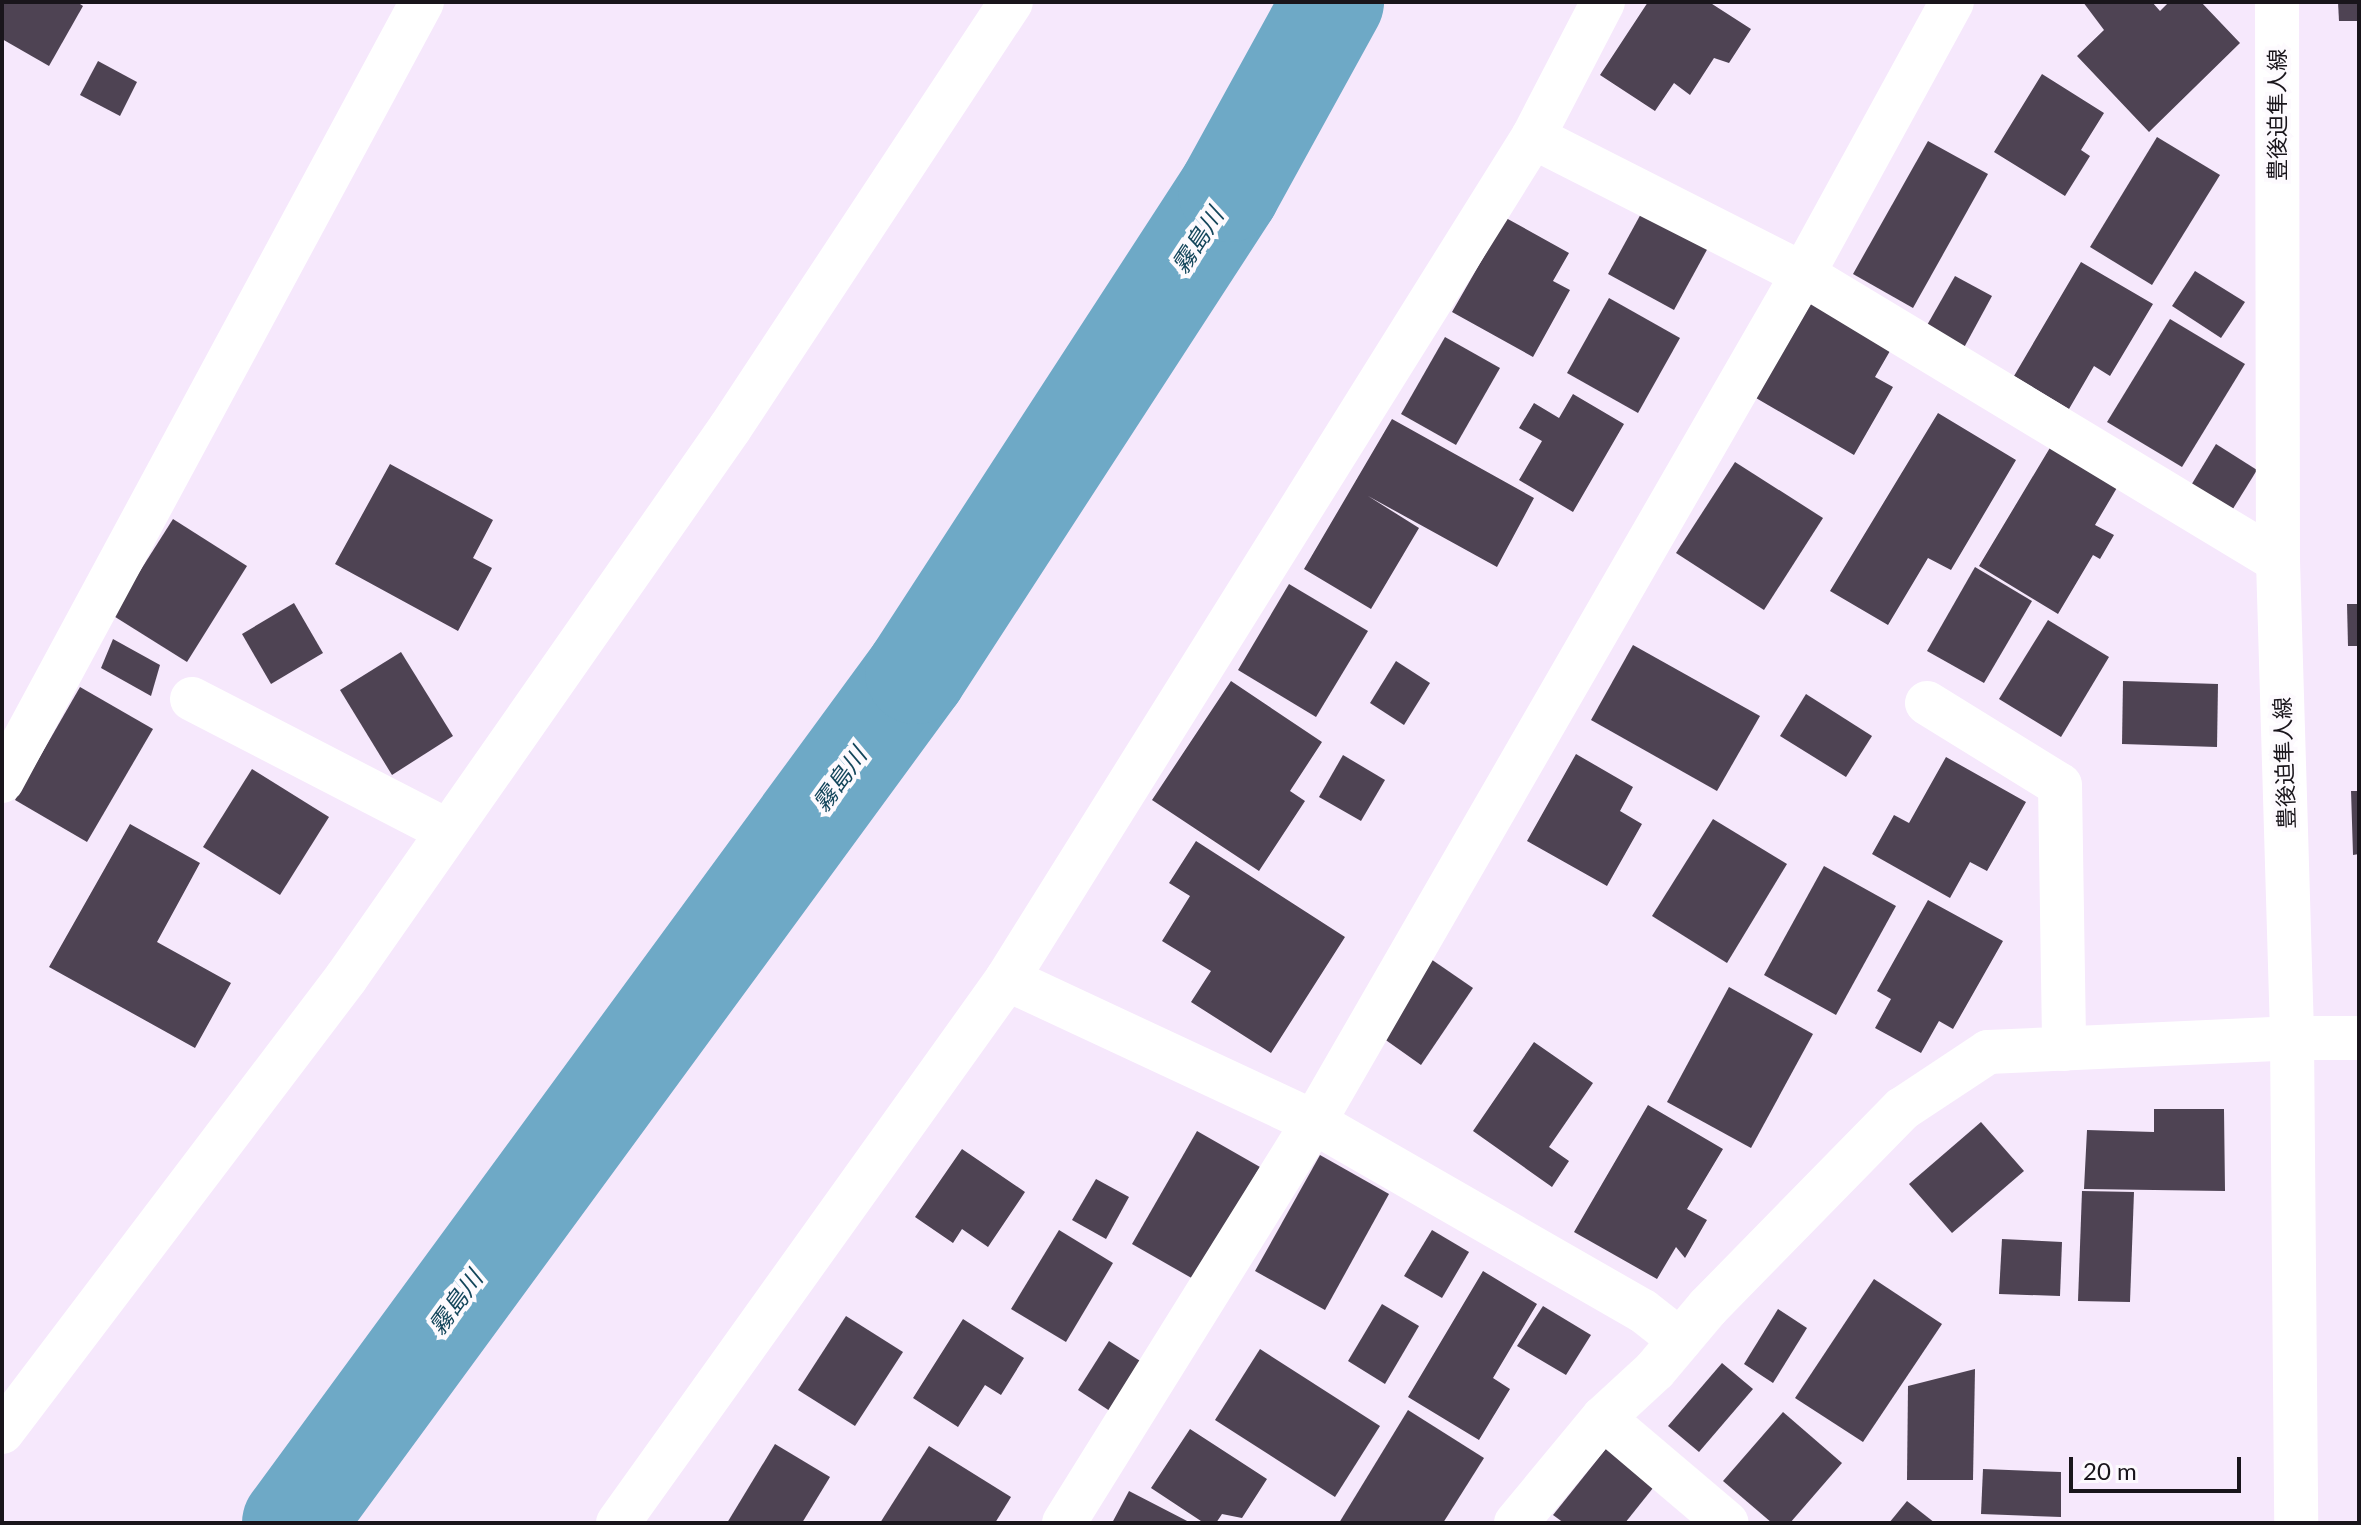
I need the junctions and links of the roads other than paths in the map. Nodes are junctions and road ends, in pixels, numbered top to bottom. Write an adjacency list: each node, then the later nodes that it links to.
1 (422, 2): 11 (street)
2 (1011, 2): 12 (street)
3 (1603, 2): 6 (street)
4 (1952, 2): 7 (street)
5 (2277, 2): 8 (street, 豊後迫隼人線)
6 (1533, 137): 7 (street); 13 (street)
7 (1803, 274): 8 (street); 17 (street)
8 (2278, 561): 14 (street, 豊後迫隼人線)
9 (192, 699): 12 (street)
10 (1927, 703): 16 (street)
11 (2, 781)
12 (448, 831): 20 (street)
13 (1007, 979): 17 (street); 21 (street)
14 (2292, 1038): 15 (street); 16 (street); 25 (street, 豊後迫隼人線)
15 (2359, 1038)
16 (2064, 1049): 18 (street)
17 (1314, 1122): 18 (street); 22 (street)
18 (1680, 1340): 19 (street)
19 (1603, 1418): 23 (street); 24 (street)
20 (2, 1432)
21 (618, 1523)
22 (1064, 1523)
23 (1516, 1523)
24 (1727, 1523)
25 (2296, 1523)

